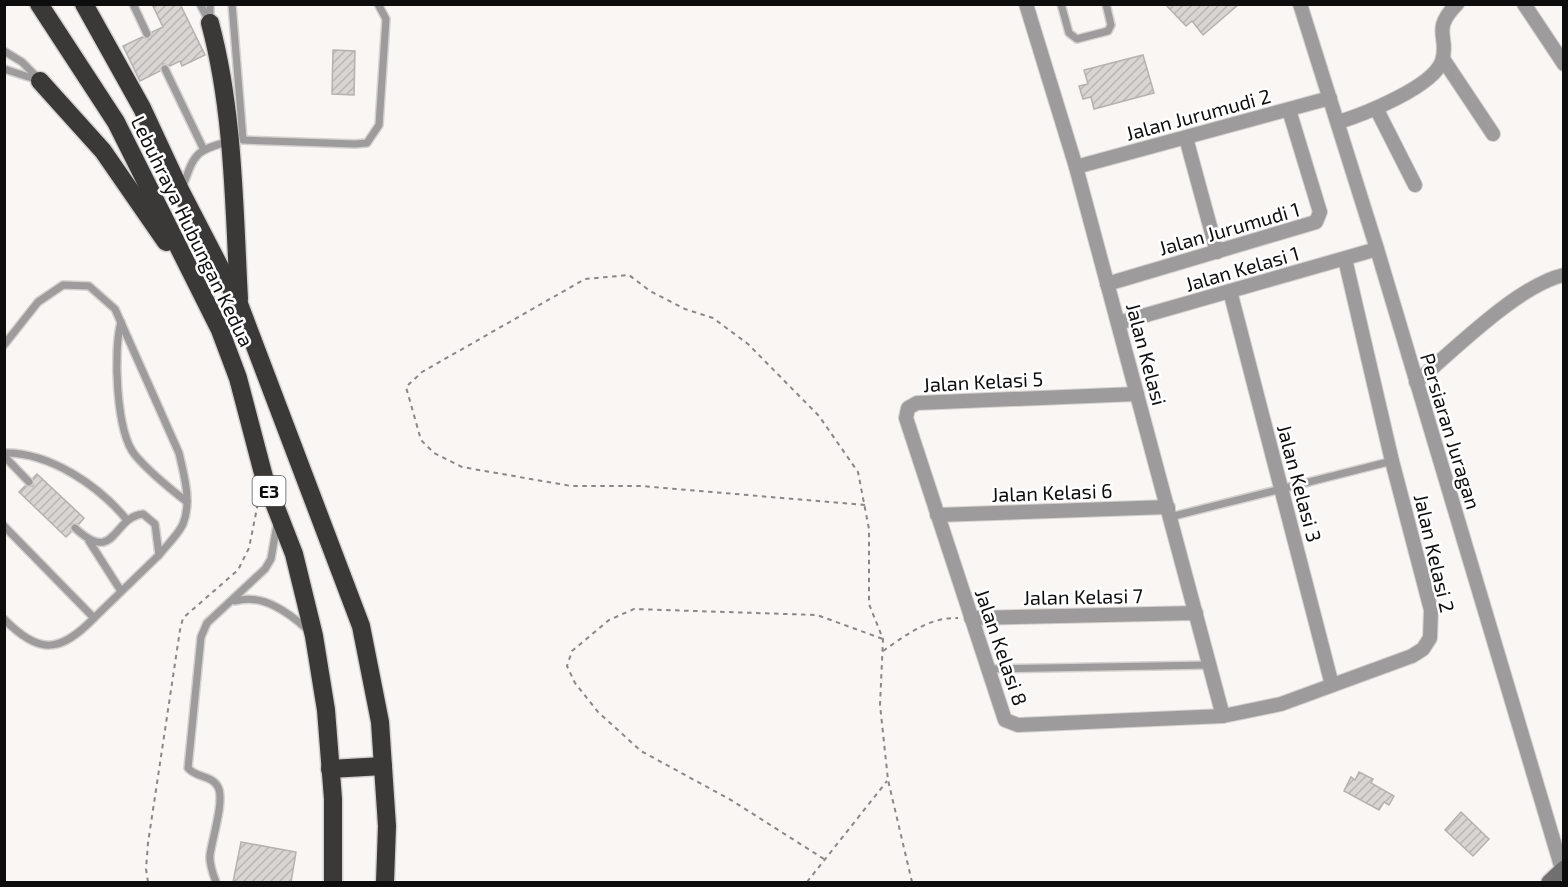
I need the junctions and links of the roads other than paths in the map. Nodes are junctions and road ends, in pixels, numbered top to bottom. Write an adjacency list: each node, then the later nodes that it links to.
1 (84, 4): 32 (highway, Lebuhraya Hubungan Kedua / E3)
2 (133, 4): 15 (lane)
3 (202, 4): 14 (lane)
4 (210, 4): 14 (lane)
5 (232, 4): 28 (lane)
6 (378, 4): 28 (lane)
7 (1026, 4): 30 (street, Jalan Kelasi)
8 (1061, 4): 9 (lane)
9 (1106, 4)
10 (1300, 4): 22 (street, Persiaran Juragan)
11 (1457, 4): 17 (street)
12 (1524, 4): 18 (street)
13 (38, 5): 37 (highway, Lebuhraya Hubungan Kedua / E3)
14 (210, 23): 28 (highway)
15 (147, 34)
16 (4, 51): 21 (lane)
17 (1443, 59): 24 (street); 26 (street)
18 (1563, 64)
19 (4, 69): 21 (lane)
20 (165, 69): 29 (lane)
21 (40, 81): 37 (highway)
22 (1330, 98): 23 (street, Jalan Jurumudi 2); 25 (street, Persiaran Juragan)
23 (1288, 110): 27 (street, Jalan Jurumudi 2); 34 (street, Jalan Jurumudi 1)
24 (1377, 110): 25 (street); 31 (street)
25 (1339, 122): 33 (street, Persiaran Juragan)
26 (1493, 134)
27 (1186, 138): 30 (street, Jalan Jurumudi 2); 34 (street)
28 (236, 141): 29 (lane); 40 (highway)
29 (203, 148): 32 (lane)
30 (1076, 167): 38 (street, Jalan Kelasi)
31 (1415, 185)
32 (181, 192): 40 (highway, Lebuhraya Hubungan Kedua / E3)
33 (1377, 249): 35 (street, Jalan Kelasi 1); 44 (street, Persiaran Juragan)
34 (1217, 252): 38 (street, Jalan Jurumudi 1)
35 (1345, 259): 39 (street, Jalan Kelasi 1); 47 (street, Jalan Kelasi 2)
36 (1563, 274): 44 (street)
37 (192, 278): 52 (highway, Lebuhraya Hubungan Kedua / E3)
38 (1107, 284): 42 (street, Jalan Kelasi)
39 (1230, 291): 42 (street, Jalan Kelasi 1); 49 (street, Jalan Kelasi 3)
40 (239, 304): 70 (highway, Lebuhraya Hubungan Kedua / E3)
41 (121, 322): 43 (lane); 50 (lane); 50 (lane)
42 (1118, 323): 45 (street, Jalan Kelasi)
43 (4, 345)
44 (1416, 382): 72 (street, Persiaran Juragan)
45 (1137, 394): 51 (street, Jalan Kelasi); 53 (street, Jalan Kelasi 5)
46 (4, 454): 48 (lane); 54 (lane)
47 (1392, 461): 49 (lane); 68 (street, Jalan Kelasi 2)
48 (29, 482)
49 (1281, 489): 51 (lane); 68 (street, Jalan Kelasi 3)
50 (187, 502): 58 (lane)
51 (1169, 512): 53 (street, Jalan Kelasi 6); 61 (street, Jalan Kelasi)
52 (278, 514): 60 (lane); 65 (highway, Lebuhraya Hubungan Kedua / E3)
53 (937, 515): 63 (street, Jalan Kelasi 8)
54 (127, 520): 57 (lane); 58 (lane)
55 (4, 526): 62 (lane)
56 (75, 528): 57 (lane)
57 (89, 541): 59 (lane)
58 (159, 555): 59 (lane)
59 (120, 591): 62 (lane)
60 (233, 601): 65 (lane); 73 (lane)
61 (1196, 613): 63 (street, Jalan Kelasi 7); 66 (street, Jalan Kelasi)
62 (94, 618): 64 (lane)
63 (970, 618): 67 (street, Jalan Kelasi 8)
64 (4, 619)
65 (314, 636): 71 (highway, Lebuhraya Hubungan Kedua / E3)
66 (1210, 665): 67 (lane); 69 (street, Jalan Kelasi)
67 (987, 669): 69 (street, Jalan Kelasi 8)
68 (1332, 685): 69 (street, Jalan Kelasi 2)
69 (1223, 716)
70 (383, 766): 71 (highway); 75 (highway, Lebuhraya Hubungan Kedua / E3)
71 (330, 769): 74 (highway, Lebuhraya Hubungan Kedua / E3)
72 (1563, 869): 76 (street)
73 (216, 882)
74 (333, 882)
75 (385, 882)
76 (1549, 882)

